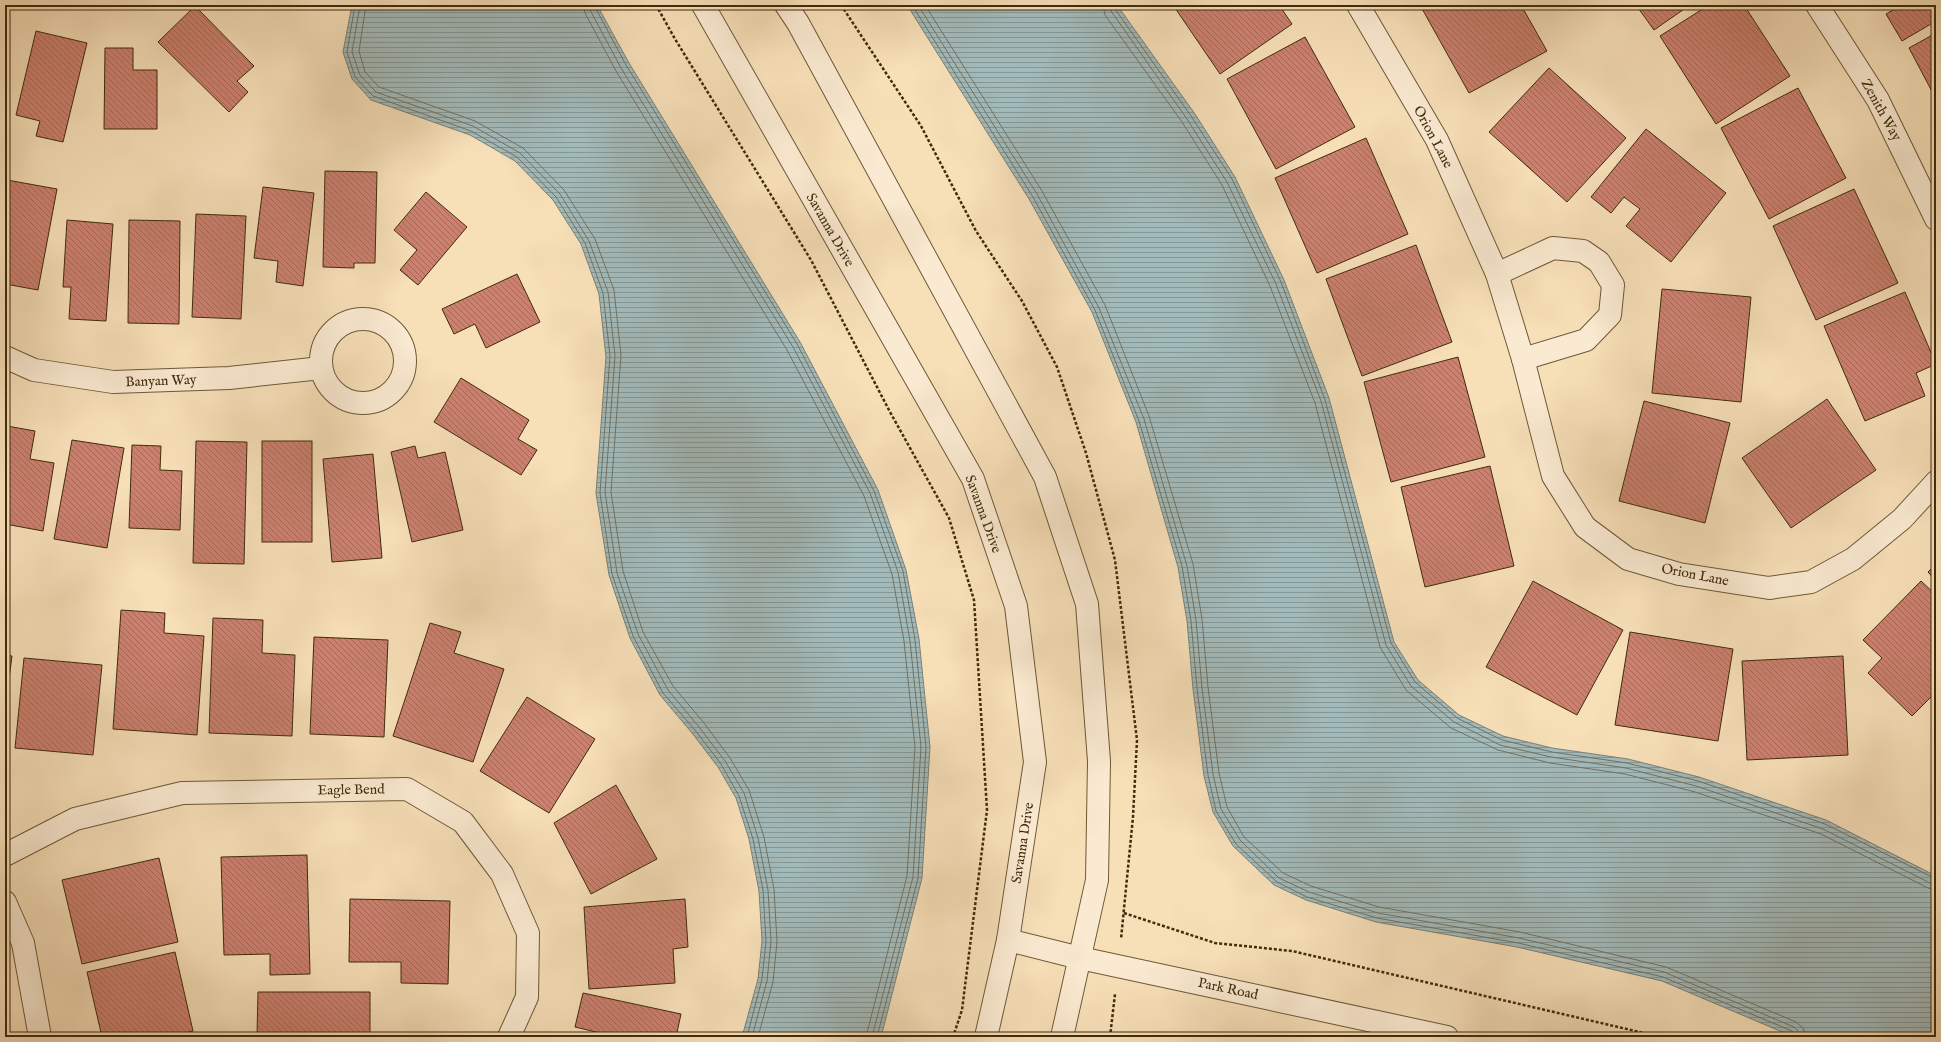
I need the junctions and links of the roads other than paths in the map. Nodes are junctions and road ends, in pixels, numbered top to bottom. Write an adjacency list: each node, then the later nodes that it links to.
1 (703, 5): 13 (street, Savanna Drive)
2 (786, 5): 14 (street)
3 (1358, 5): 6 (street, Orion Lane)
4 (1817, 5): 5 (street, Zenith Way)
5 (1936, 219)
6 (1497, 274): 8 (street, Orion Lane); 8 (street)
7 (5, 357): 9 (street, Banyan Way)
8 (1523, 359): 10 (street, Orion Lane)
9 (321, 368)
10 (1936, 482)
11 (5, 855): 16 (street, Eagle Bend)
12 (5, 902): 15 (street)
13 (1008, 940): 14 (street, Park Road); 17 (street, Savanna Drive)
14 (1080, 958): 18 (street); 19 (street, Park Road)
15 (40, 1037)
16 (508, 1037)
17 (986, 1037)
18 (1062, 1037)
19 (1447, 1037)

